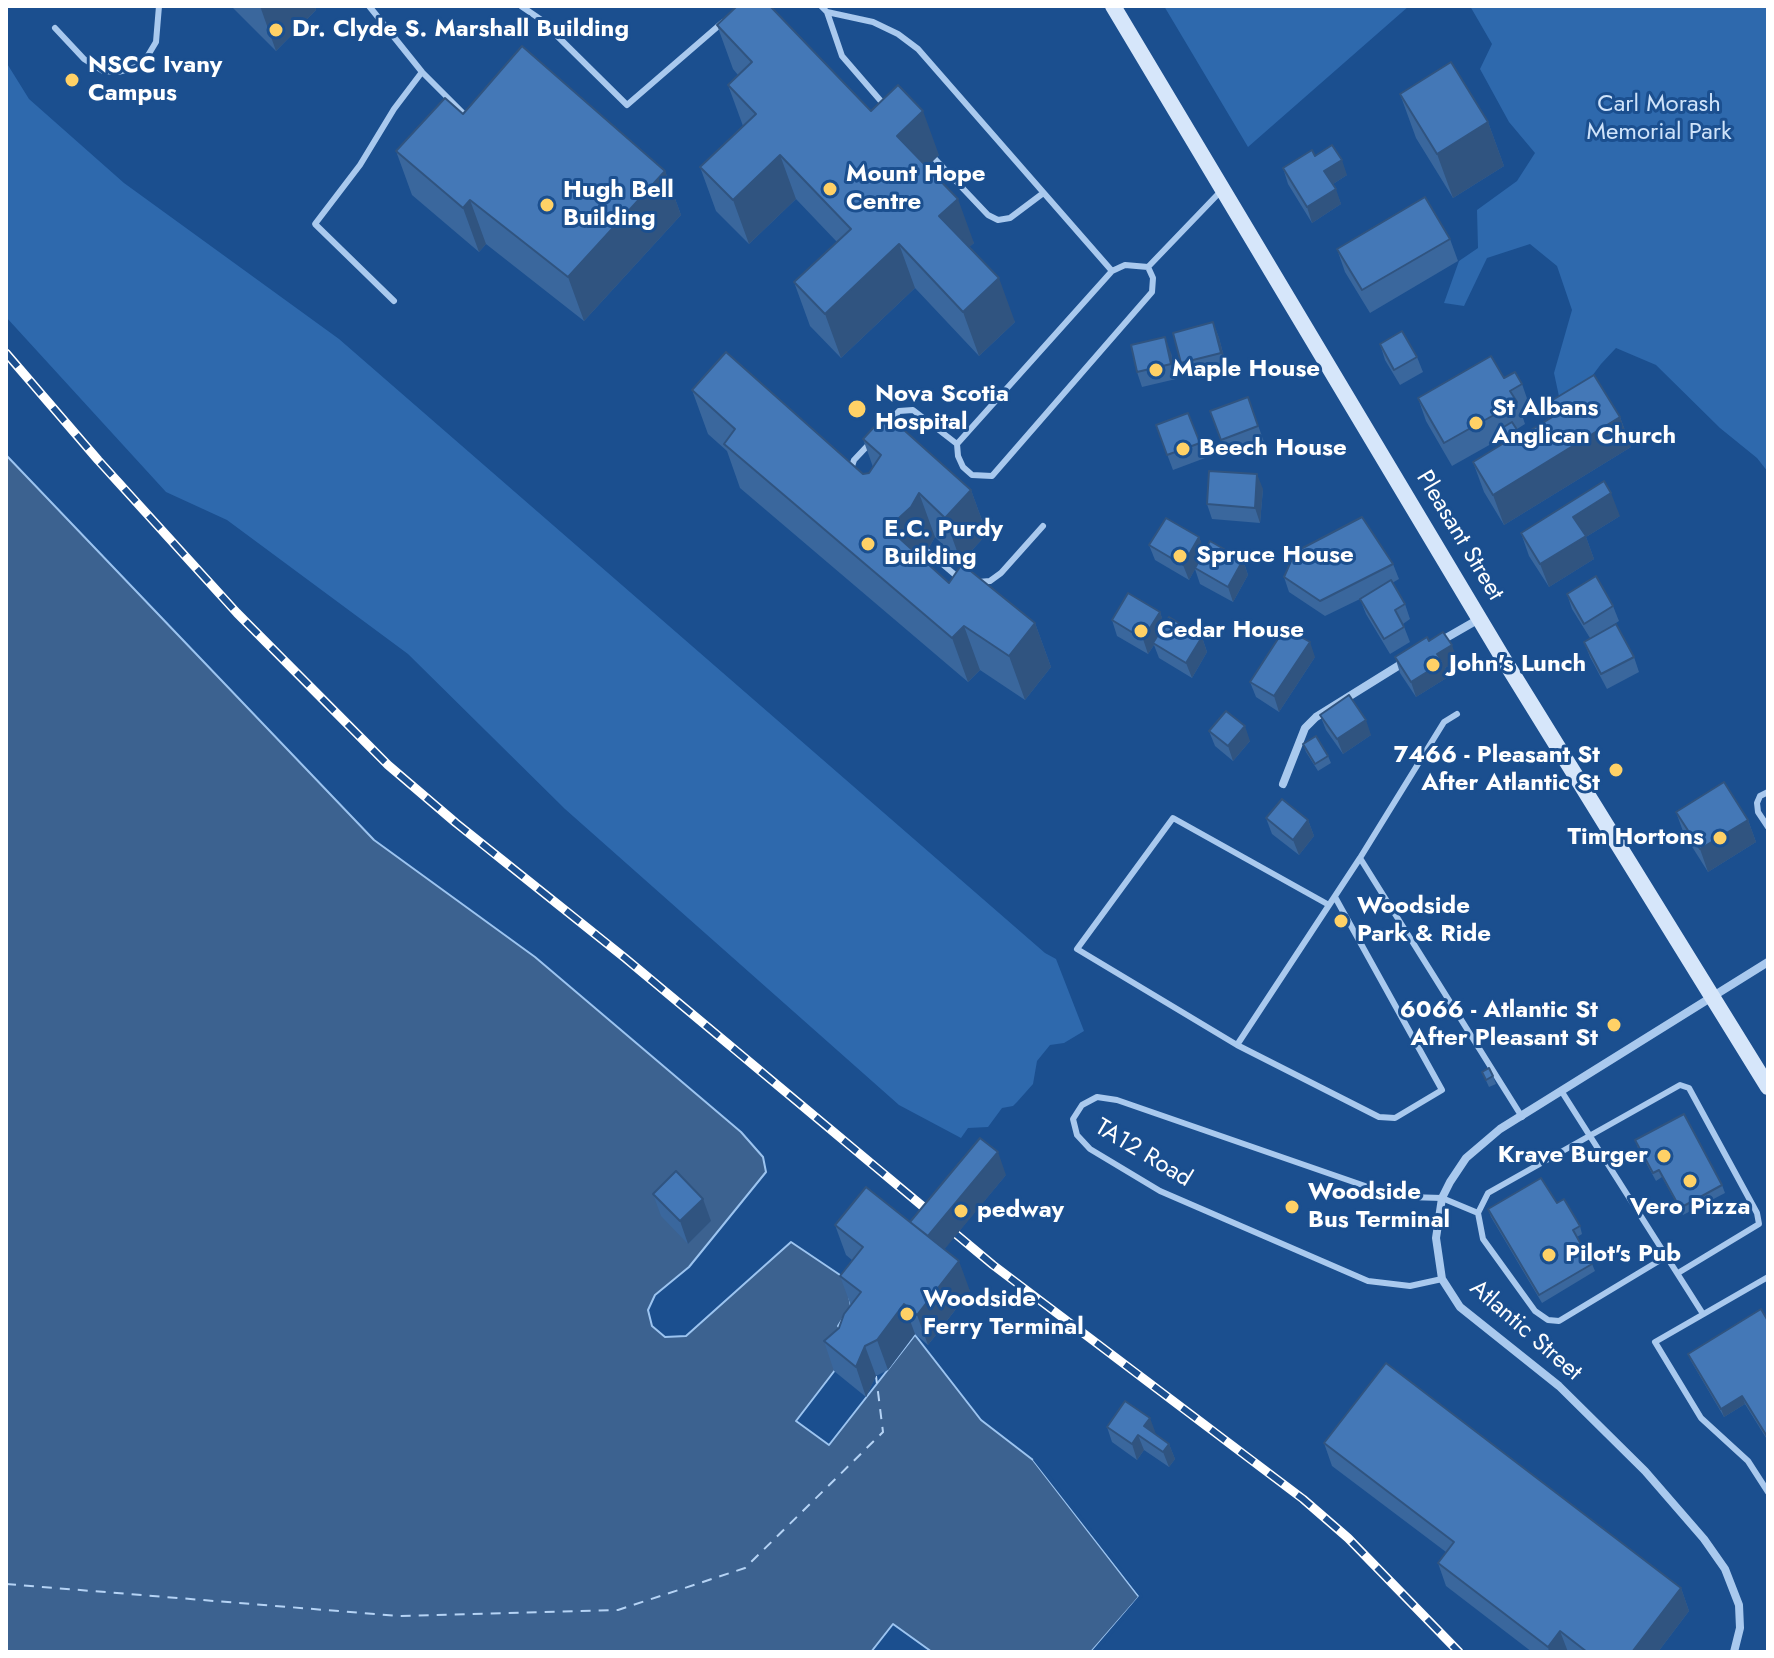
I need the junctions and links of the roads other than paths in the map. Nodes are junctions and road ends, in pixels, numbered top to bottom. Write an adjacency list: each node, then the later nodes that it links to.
1 (159, 6): 7 (lane)
2 (369, 6): 8 (lane)
3 (521, 6): 6 (lane)
4 (1113, 6): 12 (main road, Pleasant Street)
5 (824, 9): 9 (lane); 13 (lane)
6 (729, 16)
7 (55, 28)
8 (422, 72): 10 (lane); 16 (lane)
9 (890, 111)
10 (478, 128)
11 (935, 159): 13 (lane)
12 (1223, 188): 14 (lane); 23 (main road, Pleasant Street)
13 (1042, 194): 15 (lane)
14 (1148, 267): 15 (lane); 17 (lane)
15 (1112, 271): 17 (lane)
16 (394, 301)
17 (957, 444): 18 (lane)
18 (852, 482)
19 (1043, 526): 22 (lane)
20 (927, 551): 21 (lane)
21 (965, 580)
22 (973, 583)
23 (1479, 618): 24 (street); 34 (main road, Pleasant Street)
24 (1432, 646)
25 (1419, 654): 27 (street)
26 (1457, 714): 30 (lane)
27 (1283, 784)
28 (1768, 792): 29 (lane)
29 (1768, 827)
30 (1360, 858): 31 (lane); 38 (lane)
31 (1335, 897): 32 (lane); 35 (lane)
32 (1329, 905): 35 (lane); 35 (lane)
33 (1768, 962): 34 (street, Atlantic Street)
34 (1713, 997): 36 (main road, Pleasant Street); 37 (street, Atlantic Street)
35 (1237, 1045)
36 (1768, 1087)
37 (1562, 1092): 38 (street, Atlantic Street); 39 (lane)
38 (1522, 1117): 40 (street, Atlantic Street)
39 (1589, 1134): 41 (lane); 42 (lane); 43 (lane)
40 (1442, 1198): 41 (lane); 45 (street, Atlantic Street); 45 (lane, TA12 Road)
41 (1478, 1213): 42 (lane)
42 (1667, 1256): 43 (lane)
43 (1678, 1273): 46 (lane)
44 (1768, 1277): 46 (lane)
45 (1442, 1279): 48 (street, Atlantic Street)
46 (1703, 1314): 47 (lane)
47 (1768, 1492)
48 (1734, 1652)

